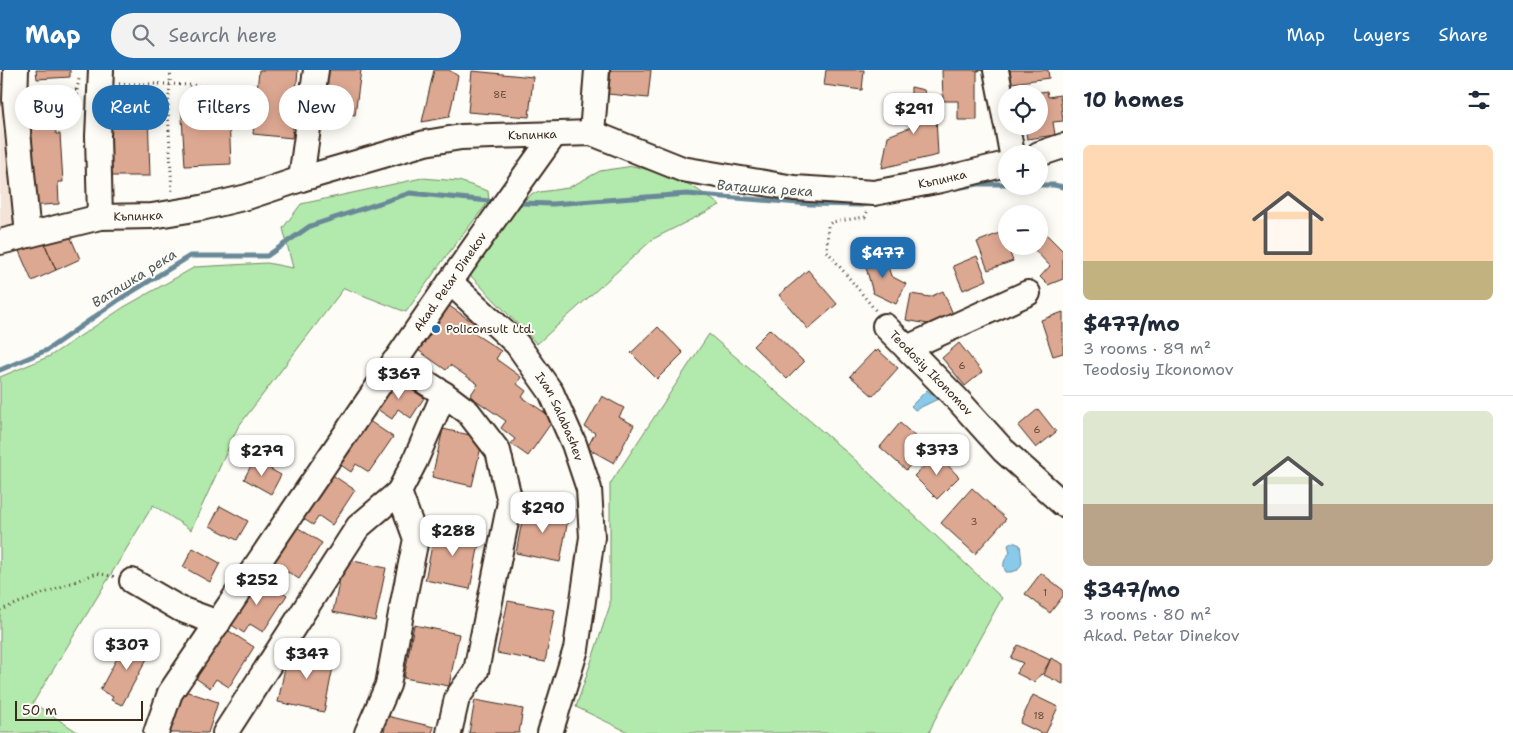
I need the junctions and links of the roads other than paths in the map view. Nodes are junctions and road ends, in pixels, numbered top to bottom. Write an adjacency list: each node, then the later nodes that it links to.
1 (316, 70): 12 (street)
2 (597, 70): 7 (street)
3 (996, 70): 6 (street)
4 (100, 77): 13 (street)
5 (16, 81): 14 (street)
6 (999, 85)
7 (592, 133): 8 (street, Къпинка); 11 (street, Къпинка)
8 (554, 134): 12 (street, Къпинка); 16 (street, Akad. Petar Dinekov)
9 (1063, 146): 10 (street)
10 (1048, 151)
11 (998, 166)
12 (301, 180): 13 (street, Къпинка)
13 (100, 217): 14 (street, Къпинка)
14 (28, 234): 15 (street, Къпинка)
15 (0, 242)
16 (450, 282): 20 (street, Akad. Petar Dinekov); 30 (street, Ivan Salabashev)
17 (1028, 293): 19 (street)
18 (885, 326): 19 (street, Teodosiy Ikonomov)
19 (907, 348): 23 (street, Teodosiy Ikonomov)
20 (394, 362): 21 (street); 25 (street, Akad. Petar Dinekov)
21 (444, 394): 22 (street); 29 (street)
22 (399, 492): 27 (street); 28 (street)
23 (1063, 504)
24 (132, 581): 25 (street)
25 (218, 623): 26 (street, Akad. Petar Dinekov)
26 (156, 733)
27 (226, 733)
28 (367, 733)
29 (448, 733)
30 (550, 733)

